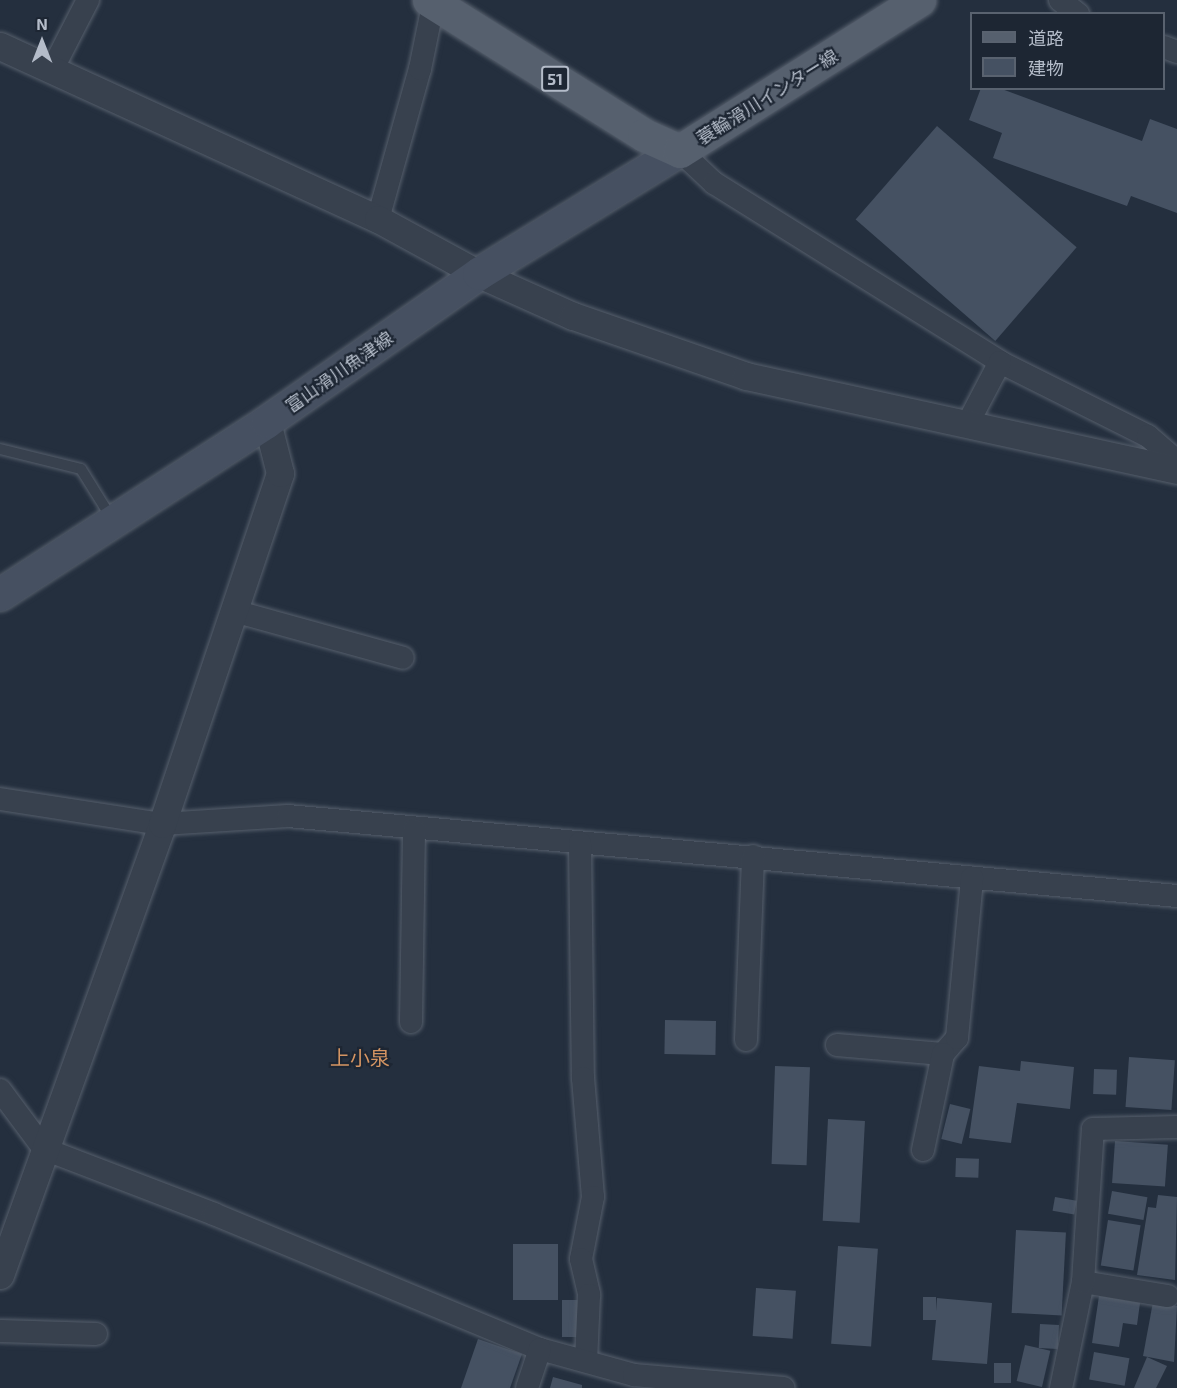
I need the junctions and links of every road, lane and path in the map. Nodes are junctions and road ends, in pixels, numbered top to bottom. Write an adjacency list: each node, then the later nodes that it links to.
1 (88, 0): 7 (street)
2 (919, 0): 8 (main road, 蓑輪滑川インター線)
3 (1060, 0): 5 (street)
4 (432, 1): 8 (main road, 蓑輪滑川インター線 / 51); 9 (street)
5 (1075, 12)
6 (0, 46): 7 (street)
7 (52, 70): 9 (street)
8 (680, 151): 10 (main road, 富山滑川魚津線); 11 (street)
9 (378, 219): 10 (street)
10 (479, 274): 12 (main road, 富山滑川魚津線); 13 (street)
11 (1000, 362): 13 (street); 15 (street)
12 (267, 422): 17 (main road, 富山滑川魚津線); 19 (street)
13 (968, 423): 16 (street)
14 (0, 449): 17 (lane)
15 (1177, 461)
16 (1177, 470)
17 (114, 522): 18 (main road, 富山滑川魚津線)
18 (0, 595)
19 (234, 611): 20 (street); 22 (street)
20 (403, 658)
21 (0, 799): 22 (street)
22 (162, 824): 23 (street); 34 (street)
23 (414, 830): 24 (street); 28 (street)
24 (580, 843): 25 (street); 42 (street)
25 (753, 856): 26 (street); 29 (street)
26 (972, 878): 27 (street); 31 (street)
27 (1177, 896)
28 (411, 1022)
29 (746, 1040)
30 (837, 1045): 31 (street)
31 (943, 1054): 35 (street)
32 (0, 1090): 34 (street)
33 (1177, 1127): 37 (street)
34 (44, 1149): 36 (street); 41 (street)
35 (923, 1150)
36 (0, 1275)
37 (1083, 1282): 38 (street); 46 (street)
38 (1168, 1296)
39 (0, 1331): 40 (street)
40 (96, 1334)
41 (540, 1349): 42 (street); 44 (street)
42 (586, 1362): 43 (street)
43 (704, 1385): 45 (street)
44 (527, 1388)
45 (783, 1388)
46 (1061, 1388)

